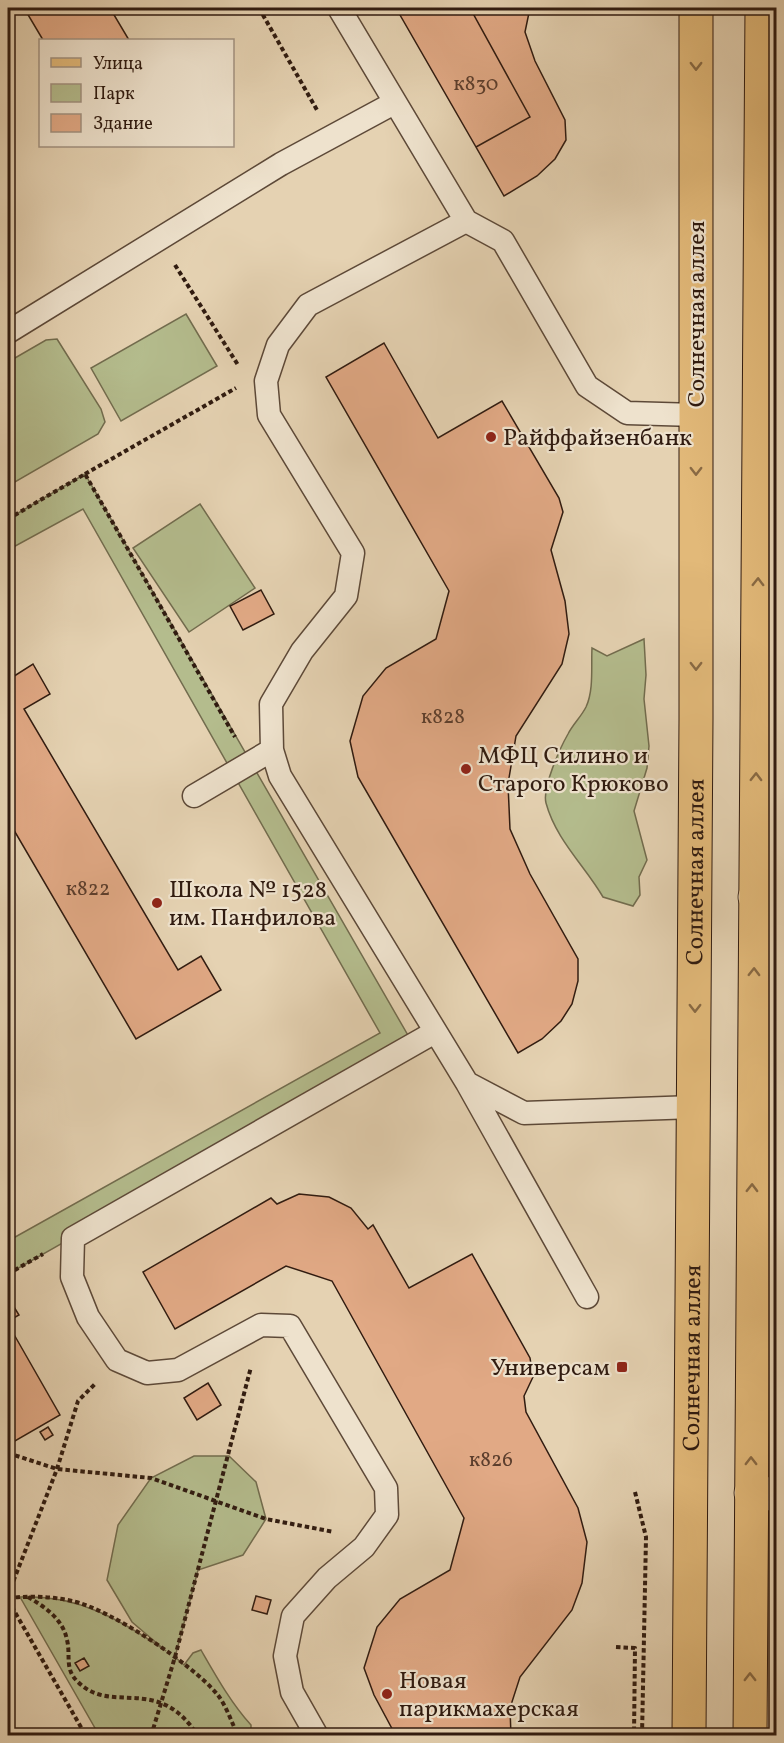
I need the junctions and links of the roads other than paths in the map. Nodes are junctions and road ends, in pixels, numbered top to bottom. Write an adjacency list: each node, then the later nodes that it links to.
1 (339, 8): 4 (lane)
2 (696, 8): 7 (main road, Солнечная аллея, one-way to 7)
3 (762, 8): 10 (main road, one-way to 3)
4 (394, 103): 5 (lane); 6 (lane)
5 (465, 221): 7 (lane); 8 (lane)
6 (8, 332)
7 (696, 415): 13 (main road, Солнечная аллея, one-way to 13)
8 (272, 750): 9 (lane); 11 (lane)
9 (194, 796)
10 (766, 895): 15 (main road, one-way to 10)
11 (435, 1032): 12 (lane); 16 (lane)
12 (467, 1083): 13 (lane); 14 (lane)
13 (694, 1107): 17 (main road, Солнечная аллея)
14 (587, 1297)
15 (764, 1494): 18 (main road, one-way to 15)
16 (317, 1736)
17 (688, 1736)
18 (750, 1736)

